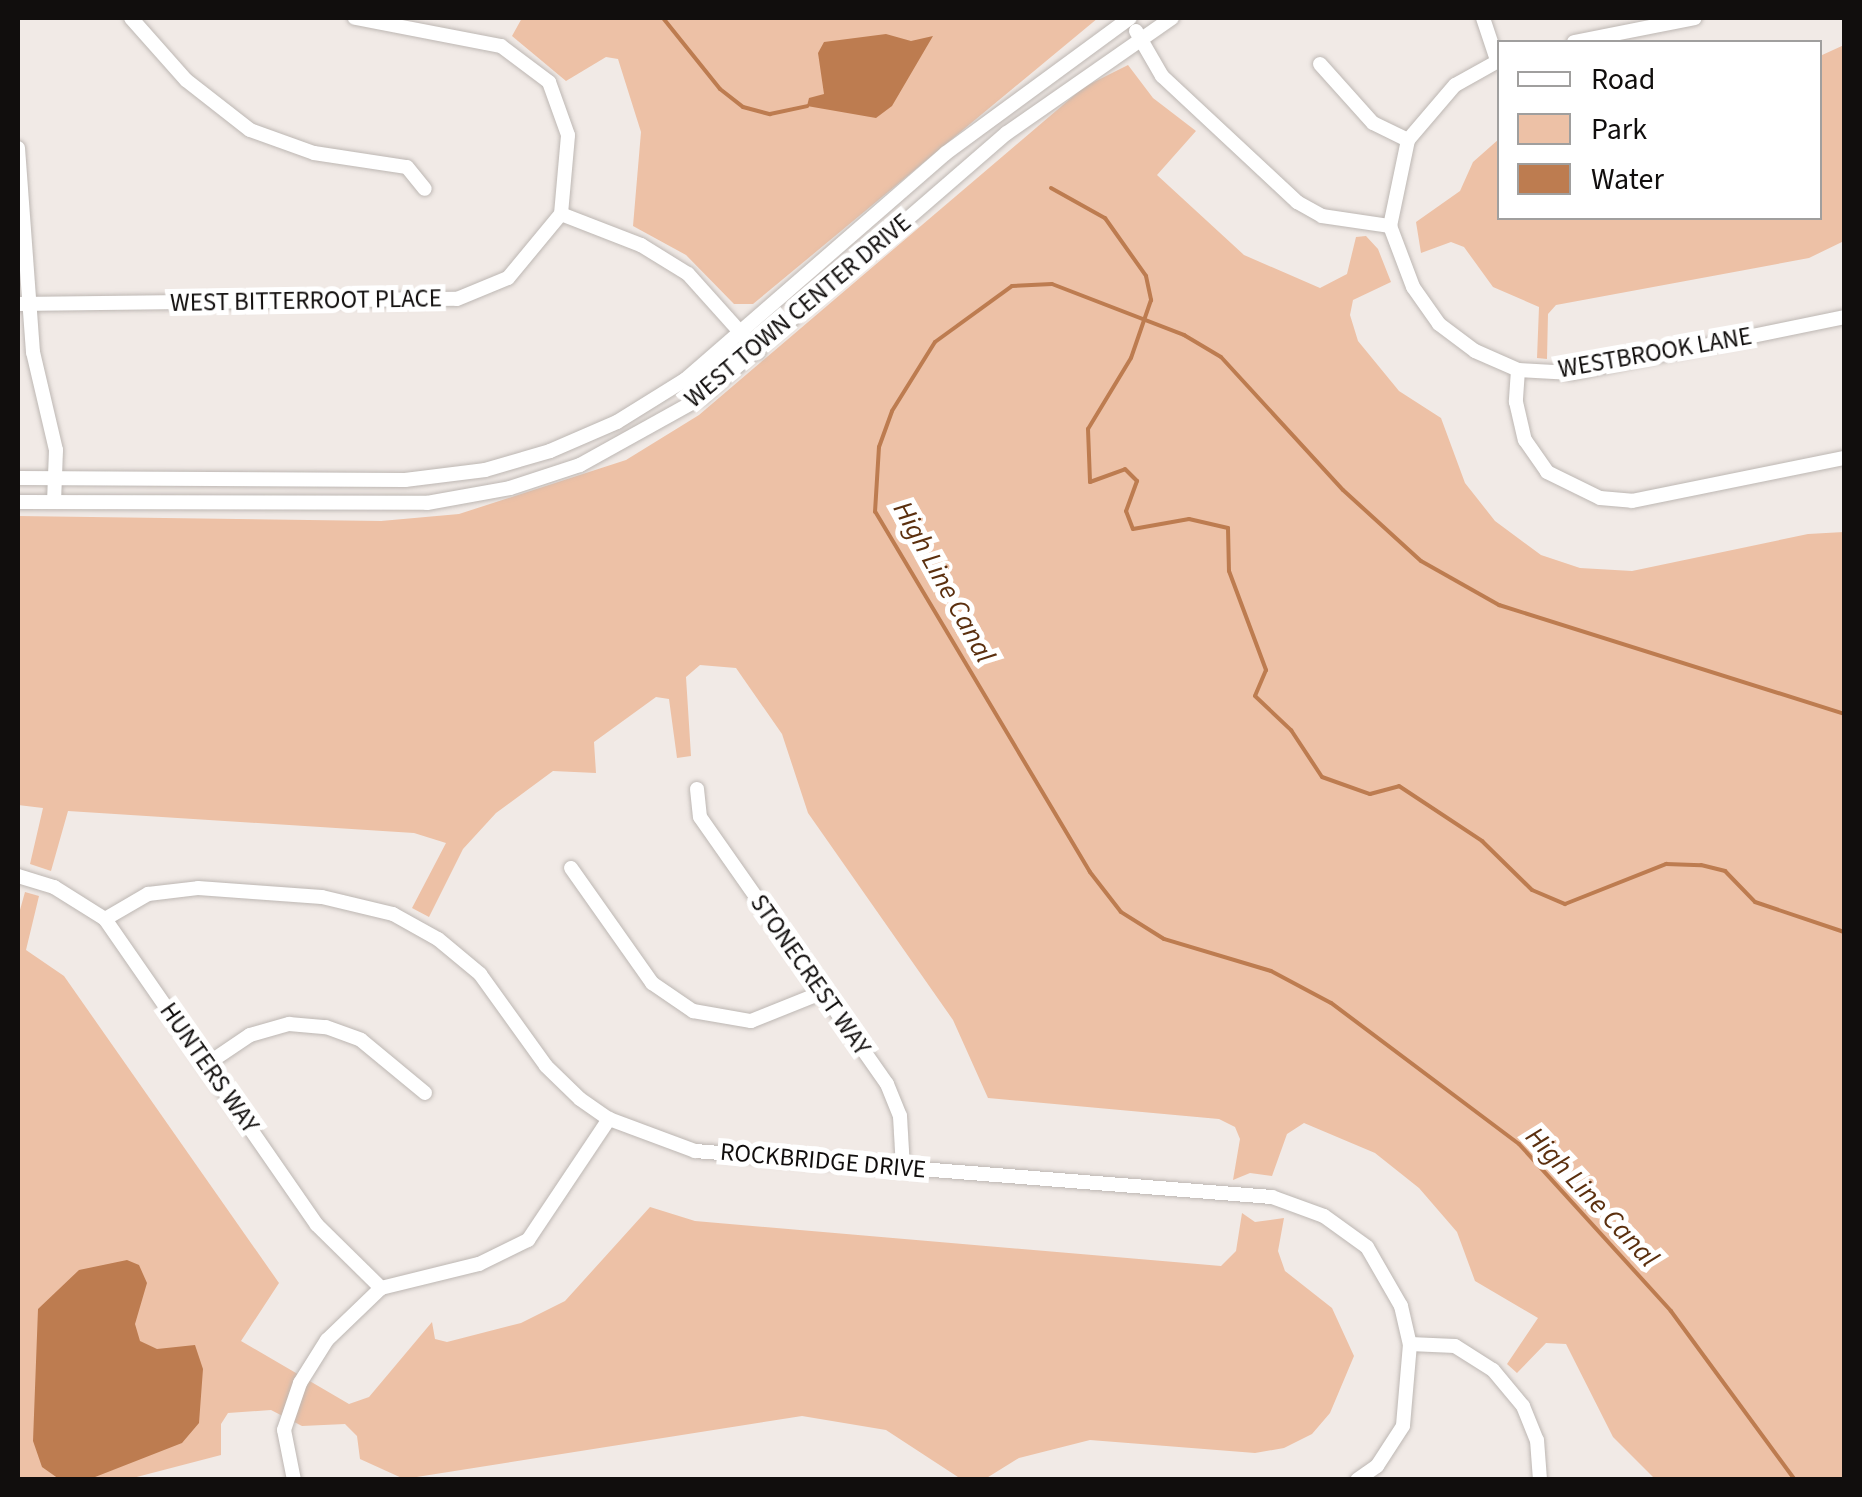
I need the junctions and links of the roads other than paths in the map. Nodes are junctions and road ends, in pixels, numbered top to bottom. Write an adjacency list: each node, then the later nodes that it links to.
1 (132, 18): 15 (street)
2 (355, 18): 16 (street)
3 (1128, 18): 8 (street); 20 (street, WEST TOWN CENTER DRIVE)
4 (1172, 18): 8 (street, WEST TOWN CENTER DRIVE)
5 (1483, 18): 10 (street)
6 (1695, 18): 7 (street)
7 (1652, 21): 9 (street)
8 (1140, 38): 17 (street); 21 (street, WEST TOWN CENTER DRIVE)
9 (1581, 40)
10 (1497, 57)
11 (1497, 61): 13 (street)
12 (1320, 64): 13 (street)
13 (1408, 140): 17 (street)
14 (18, 148): 18 (street)
15 (425, 189)
16 (561, 214): 18 (street, WEST BITTERROOT PLACE); 20 (street)
17 (1390, 226): 22 (street, WESTBROOK LANE)
18 (22, 304): 25 (street)
19 (1844, 317): 22 (street, WESTBROOK LANE)
20 (742, 334): 21 (street); 25 (street, WEST TOWN CENTER DRIVE)
21 (758, 352): 27 (street, WEST TOWN CENTER DRIVE)
22 (1518, 370): 23 (street)
23 (1844, 458)
24 (18, 478): 25 (street, WEST TOWN CENTER DRIVE)
25 (54, 478): 27 (street)
26 (18, 502): 27 (street, WEST TOWN CENTER DRIVE)
27 (54, 502)
28 (696, 789): 32 (street, STONECREST WAY)
29 (571, 868): 32 (street)
30 (18, 876): 31 (street, HUNTERS WAY)
31 (105, 918): 33 (street, HUNTERS WAY); 35 (street, ROCKBRIDGE DRIVE)
32 (823, 992): 36 (street, STONECREST WAY)
33 (207, 1064): 34 (street); 37 (street, HUNTERS WAY)
34 (424, 1093)
35 (609, 1119): 36 (street, ROCKBRIDGE DRIVE); 37 (street)
36 (903, 1168): 38 (street, ROCKBRIDGE DRIVE)
37 (382, 1288): 40 (street)
38 (1410, 1344): 39 (street); 41 (street, ROCKBRIDGE DRIVE)
39 (1541, 1479)
40 (294, 1480)
41 (1357, 1480)

